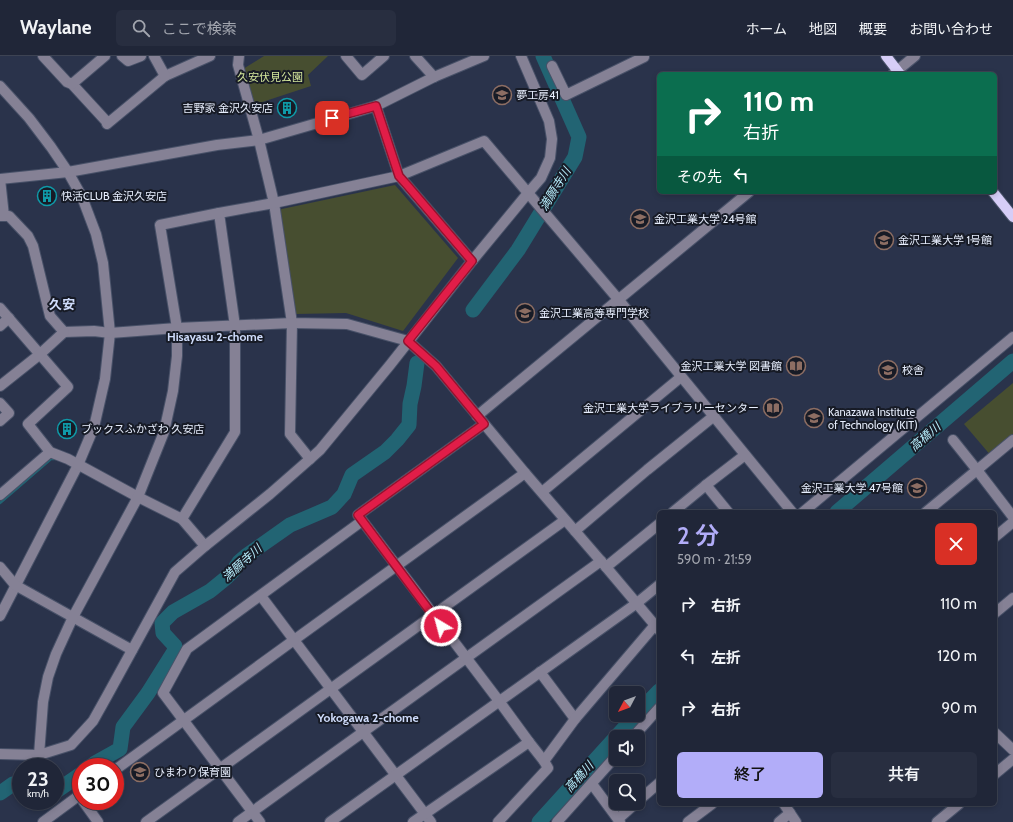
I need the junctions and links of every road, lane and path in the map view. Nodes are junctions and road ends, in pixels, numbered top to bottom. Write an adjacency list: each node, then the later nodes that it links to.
1 (43, 56): 21 (street)
2 (105, 56): 21 (street)
3 (122, 56): 4 (street)
4 (141, 56)
5 (154, 56): 19 (street)
6 (210, 56): 19 (street)
7 (239, 56): 24 (street)
8 (346, 56): 9 (street)
9 (384, 56)
10 (415, 56): 20 (street)
11 (484, 56): 20 (street)
12 (521, 56): 28 (street)
13 (645, 56): 16 (street)
14 (886, 56): 17 (main road)
15 (915, 56): 18 (street)
16 (552, 66)
17 (896, 72)
18 (898, 72)
19 (165, 76): 21 (street)
20 (434, 78): 23 (street)
21 (72, 84)
22 (0, 86): 25 (street)
23 (376, 106): 24 (street); 26 (street)
24 (259, 140): 25 (street); 31 (street)
25 (68, 172): 27 (street); 44 (street)
26 (399, 176): 28 (street); 31 (street); 35 (street)
27 (0, 179): 33 (street)
28 (528, 193): 35 (street); 36 (street)
29 (747, 194): 36 (street)
30 (995, 194): 34 (main road)
31 (274, 203): 32 (street); 39 (street)
32 (219, 213): 41 (street); 42 (street)
33 (2, 216): 43 (street)
34 (1013, 217)
35 (472, 261): 46 (street)
36 (618, 299): 48 (street); 51 (street)
37 (0, 308): 38 (street)
38 (9, 318): 40 (street); 47 (street)
39 (292, 323): 41 (street); 46 (street); 59 (street)
40 (0, 326)
41 (235, 326): 42 (street); 73 (street)
42 (177, 328): 44 (street); 66 (street)
43 (64, 332): 44 (street); 47 (street)
44 (110, 333): 60 (street)
45 (1013, 337): 70 (street)
46 (408, 341): 51 (street); 59 (street)
47 (39, 355): 49 (street); 57 (street)
48 (682, 377): 52 (street); 64 (street)
49 (0, 386)
50 (0, 403): 53 (street)
51 (477, 416): 54 (street)
52 (714, 416): 58 (street); 78 (street)
53 (0, 421)
54 (484, 424): 62 (street); 75 (street)
55 (953, 440): 61 (street)
56 (1013, 440): 61 (street)
57 (50, 452): 60 (street); 65 (street)
58 (745, 455): 63 (street); 69 (street)
59 (310, 459): 80 (street)
60 (78, 465): 66 (street); 84 (street)
61 (977, 470): 71 (street); 72 (street)
62 (524, 473): 64 (street); 82 (street)
63 (706, 485): 67 (street); 68 (street)
64 (542, 492): 74 (street)
65 (0, 495)
66 (138, 497): 73 (street); 92 (street)
67 (675, 510)
68 (726, 510)
69 (790, 510)
70 (805, 510)
71 (928, 510)
72 (1013, 517)
73 (182, 519): 80 (street)
74 (565, 520): 78 (street); 90 (street)
75 (362, 521): 82 (street); 86 (street)
76 (1013, 522): 79 (street)
77 (657, 525): 81 (street)
78 (575, 531): 81 (street)
79 (997, 534)
80 (205, 546): 95 (street)
81 (603, 564): 88 (street); 96 (street)
82 (397, 566): 90 (street); 94 (street)
83 (0, 567): 84 (street)
84 (15, 585): 91 (street); 92 (street)
85 (657, 588): 88 (street)
86 (261, 596): 94 (street); 102 (street)
87 (1013, 598): 89 (street)
88 (637, 603): 93 (street); 97 (street)
89 (997, 611)
90 (434, 615): 96 (street); 98 (street)
91 (0, 616)
92 (73, 617): 95 (street); 109 (street)
93 (657, 628): 101 (street)
94 (294, 640): 98 (street); 102 (street)
95 (132, 650): 109 (street)
96 (465, 658): 99 (street); 104 (street)
97 (540, 672): 99 (street); 101 (street)
98 (331, 688): 104 (street); 114 (street)
99 (499, 701): 106 (street); 116 (street)
100 (657, 710): 103 (street)
101 (575, 719): 111 (street)
102 (183, 720): 112 (street); 114 (street)
103 (639, 730)
104 (363, 731): 116 (street); 126 (street)
105 (997, 735): 107 (street)
106 (529, 742): 111 (street); 127 (street)
107 (1013, 750)
108 (0, 754): 109 (street)
109 (39, 755)
110 (1013, 759): 115 (street)
111 (544, 761): 138 (street)
112 (124, 763)
113 (609, 764): 117 (street)
114 (220, 769): 126 (street); 132 (street)
115 (997, 772)
116 (396, 776): 127 (street); 135 (street)
117 (592, 784): 129 (street); 139 (street)
118 (657, 785): 119 (street)
119 (645, 795)
120 (72, 803): 130 (street)
121 (709, 806): 140 (street)
122 (785, 806): 128 (street)
123 (957, 806): 142 (street)
124 (90, 810): 131 (street)
125 (629, 810): 129 (street)
126 (252, 812): 133 (street); 134 (street)
127 (424, 813): 136 (street); 137 (street)
128 (793, 818): 141 (street)
129 (619, 820)
130 (43, 822)
131 (98, 822)
132 (146, 822)
133 (238, 822)
134 (260, 822)
135 (330, 822)
136 (413, 822)
137 (431, 822)
138 (498, 822)
139 (557, 822)
140 (688, 822)
141 (779, 822)
142 (938, 822)

